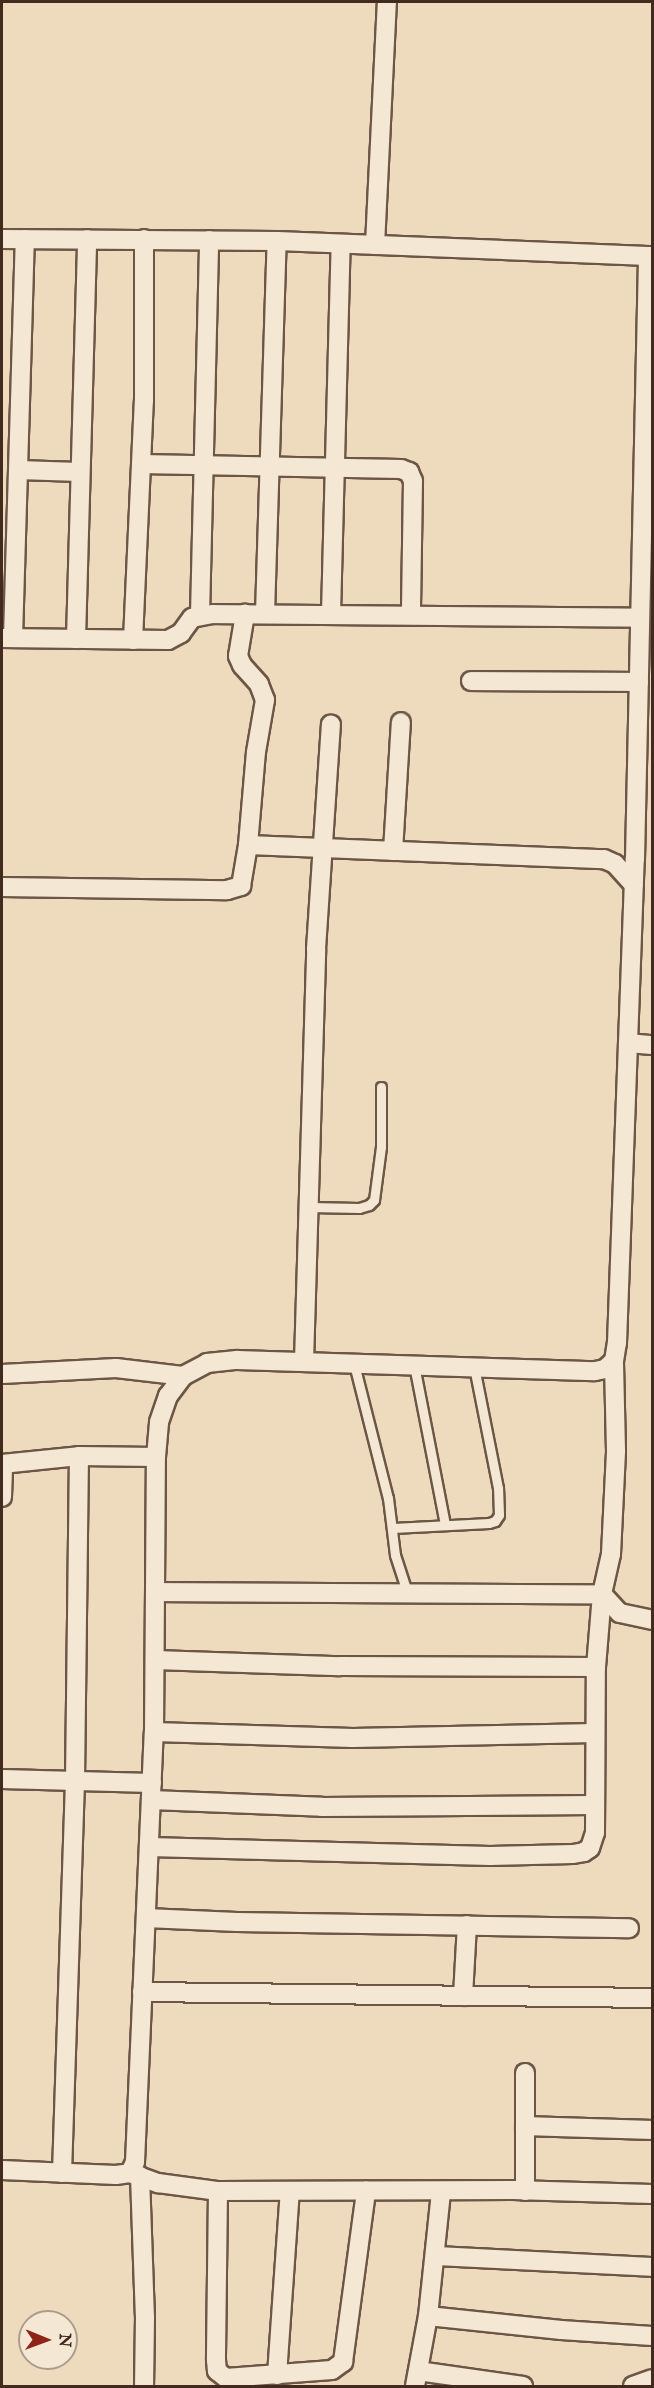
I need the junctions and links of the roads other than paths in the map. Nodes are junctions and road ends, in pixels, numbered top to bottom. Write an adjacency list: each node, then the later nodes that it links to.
1 (387, 2): 9 (street)
2 (2, 239): 3 (street)
3 (25, 239): 4 (street); 15 (street)
4 (87, 239): 5 (street); 16 (street)
5 (144, 239): 6 (street); 11 (street)
6 (209, 240): 7 (street); 12 (street)
7 (277, 241): 8 (street); 13 (street)
8 (341, 244): 9 (street); 14 (street)
9 (375, 245): 10 (street)
10 (650, 256): 22 (street)
11 (141, 464): 12 (street); 25 (street)
12 (204, 467): 13 (street); 20 (street)
13 (269, 468): 14 (street); 17 (street)
14 (335, 469): 19 (street); 21 (street)
15 (18, 470): 16 (street); 23 (street)
16 (81, 472): 24 (street)
17 (265, 613): 18 (street); 19 (street)
18 (245, 614): 20 (street); 31 (street)
19 (331, 614): 21 (street)
20 (200, 615): 25 (street)
21 (411, 615): 22 (street)
22 (640, 618): 27 (street)
23 (7, 638): 24 (street)
24 (76, 639): 25 (street)
25 (133, 640)
26 (471, 681): 27 (street)
27 (639, 682): 30 (street)
28 (401, 722): 33 (street)
29 (331, 724): 32 (street)
30 (644, 797): 34 (street)
31 (248, 845): 32 (street); 35 (street)
32 (323, 849): 33 (street); 39 (street)
33 (393, 851): 34 (street)
34 (634, 885): 36 (street)
35 (2, 887)
36 (628, 1043): 37 (street); 40 (street)
37 (652, 1045)
38 (381, 1086): 39 (lane)
39 (310, 1208): 41 (street)
40 (614, 1361): 44 (street); 54 (street)
41 (304, 1362): 42 (street); 46 (street)
42 (354, 1364): 43 (street); 52 (lane)
43 (414, 1365): 44 (street); 51 (lane)
44 (474, 1367): 51 (lane)
45 (2, 1374): 46 (street)
46 (183, 1376): 48 (street)
47 (79, 1456): 48 (street); 49 (street); 62 (street)
48 (156, 1457): 53 (street)
49 (2, 1464): 50 (street)
50 (2, 1497)
51 (445, 1525): 52 (lane)
52 (393, 1528): 55 (lane)
53 (155, 1592): 55 (street); 57 (street)
54 (602, 1594): 55 (street); 56 (street); 58 (street)
55 (408, 1595)
56 (652, 1620)
57 (155, 1660): 58 (street); 59 (street)
58 (596, 1667): 60 (street)
59 (154, 1732): 60 (street); 63 (street)
60 (595, 1733): 64 (street)
61 (2, 1779): 62 (street)
62 (75, 1781): 63 (street); 76 (street)
63 (152, 1792): 64 (street); 65 (street)
64 (595, 1805): 65 (street)
65 (149, 1847): 66 (street)
66 (146, 1918): 67 (street); 69 (street)
67 (467, 1925): 68 (street); 70 (street)
68 (629, 1928)
69 (142, 1992): 70 (street); 77 (street)
70 (463, 1996): 71 (street)
71 (652, 1998)
72 (525, 2073): 73 (street)
73 (525, 2126): 74 (street); 81 (street)
74 (652, 2130)
75 (2, 2170): 76 (street)
76 (62, 2173): 77 (street)
77 (135, 2175): 78 (street); 91 (street)
78 (218, 2191): 79 (street); 88 (street)
79 (290, 2191): 80 (street); 88 (street)
80 (366, 2191): 82 (street); 88 (street)
81 (525, 2191): 82 (street); 83 (street)
82 (441, 2192): 84 (street)
83 (652, 2194)
84 (436, 2256): 85 (street); 86 (street)
85 (652, 2267)
86 (428, 2316): 87 (street); 89 (street)
87 (652, 2336)
88 (277, 2375)
89 (416, 2379): 92 (street)
90 (652, 2379): 93 (street)
91 (144, 2386)
92 (523, 2386)
93 (633, 2386)

